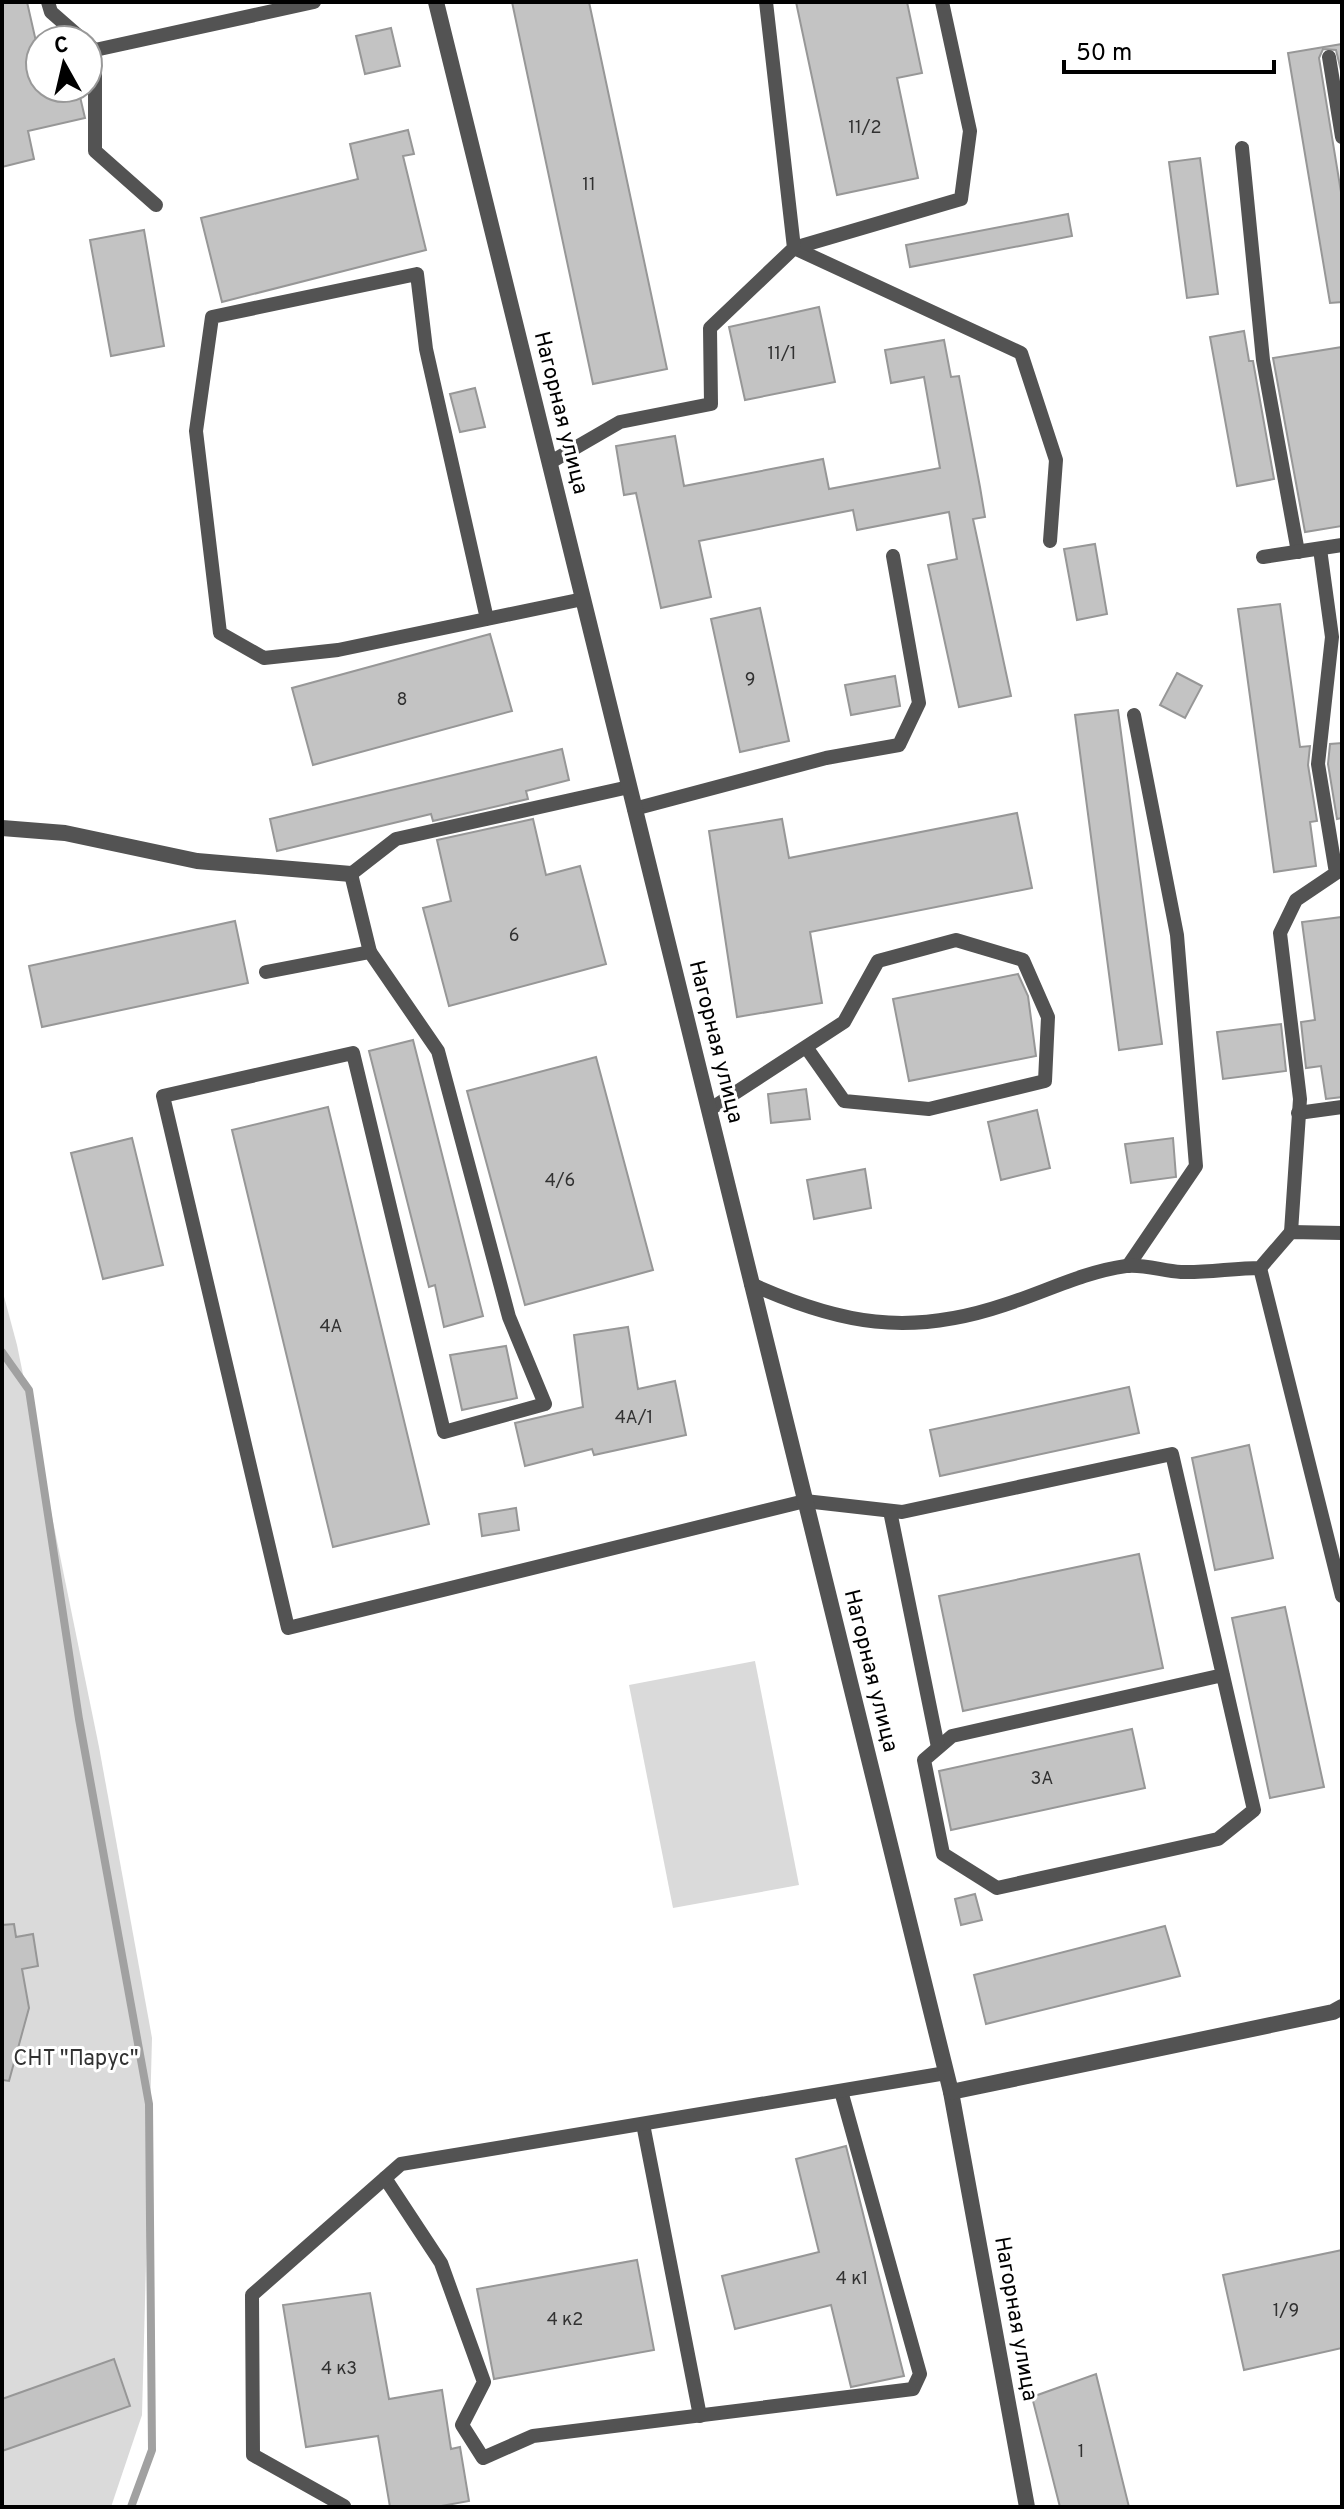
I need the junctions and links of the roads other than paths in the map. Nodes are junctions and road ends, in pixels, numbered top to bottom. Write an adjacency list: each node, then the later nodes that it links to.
1 (48, 2): 6 (lane)
2 (314, 2): 7 (lane)
3 (436, 2): 14 (street, Нагорная улица)
4 (766, 2): 13 (lane)
5 (942, 2): 13 (lane)
6 (65, 24)
7 (104, 42)
8 (1329, 57): 10 (lane)
9 (92, 104): 12 (lane)
10 (1342, 137)
11 (1242, 148): 18 (lane)
12 (156, 205)
13 (794, 248): 14 (lane); 15 (lane)
14 (549, 463): 21 (street, Нагорная улица)
15 (1050, 541)
16 (1342, 545): 17 (lane)
17 (1320, 549): 18 (lane); 28 (lane)
18 (1298, 552): 20 (lane)
19 (893, 556): 25 (lane)
20 (1263, 557)
21 (583, 599): 22 (lane); 24 (street, Нагорная улица)
22 (487, 619): 22 (lane)
23 (1134, 715): 37 (lane)
24 (629, 787): 25 (street, Нагорная улица); 27 (lane)
25 (634, 809): 33 (street, Нагорная улица)
26 (2, 828): 27 (street)
27 (351, 874): 29 (lane)
28 (1339, 876): 34 (lane)
29 (370, 952): 30 (lane); 40 (lane)
30 (266, 972)
31 (806, 1047): 31 (lane); 33 (lane)
32 (1342, 1107): 34 (lane)
33 (709, 1110): 39 (street, Нагорная улица)
34 (1298, 1113): 35 (lane)
35 (1291, 1232): 36 (lane); 38 (lane)
36 (1342, 1233)
37 (1128, 1266): 38 (lane); 39 (lane)
38 (1260, 1268): 42 (lane)
39 (751, 1284): 40 (street, Нагорная улица)
40 (805, 1501): 41 (lane); 46 (street, Нагорная улица)
41 (890, 1511): 43 (lane); 44 (lane)
42 (1342, 1596)
43 (1223, 1675): 44 (lane); 44 (lane)
44 (938, 1747)
45 (1342, 2007): 48 (street)
46 (946, 2073): 47 (lane); 48 (street, Нагорная улица)
47 (841, 2091): 49 (lane); 51 (lane)
48 (951, 2092): 53 (street, Нагорная улица)
49 (643, 2124): 50 (lane); 51 (lane)
50 (385, 2178): 51 (lane); 52 (lane)
51 (700, 2416)
52 (344, 2506)
53 (1027, 2507)

